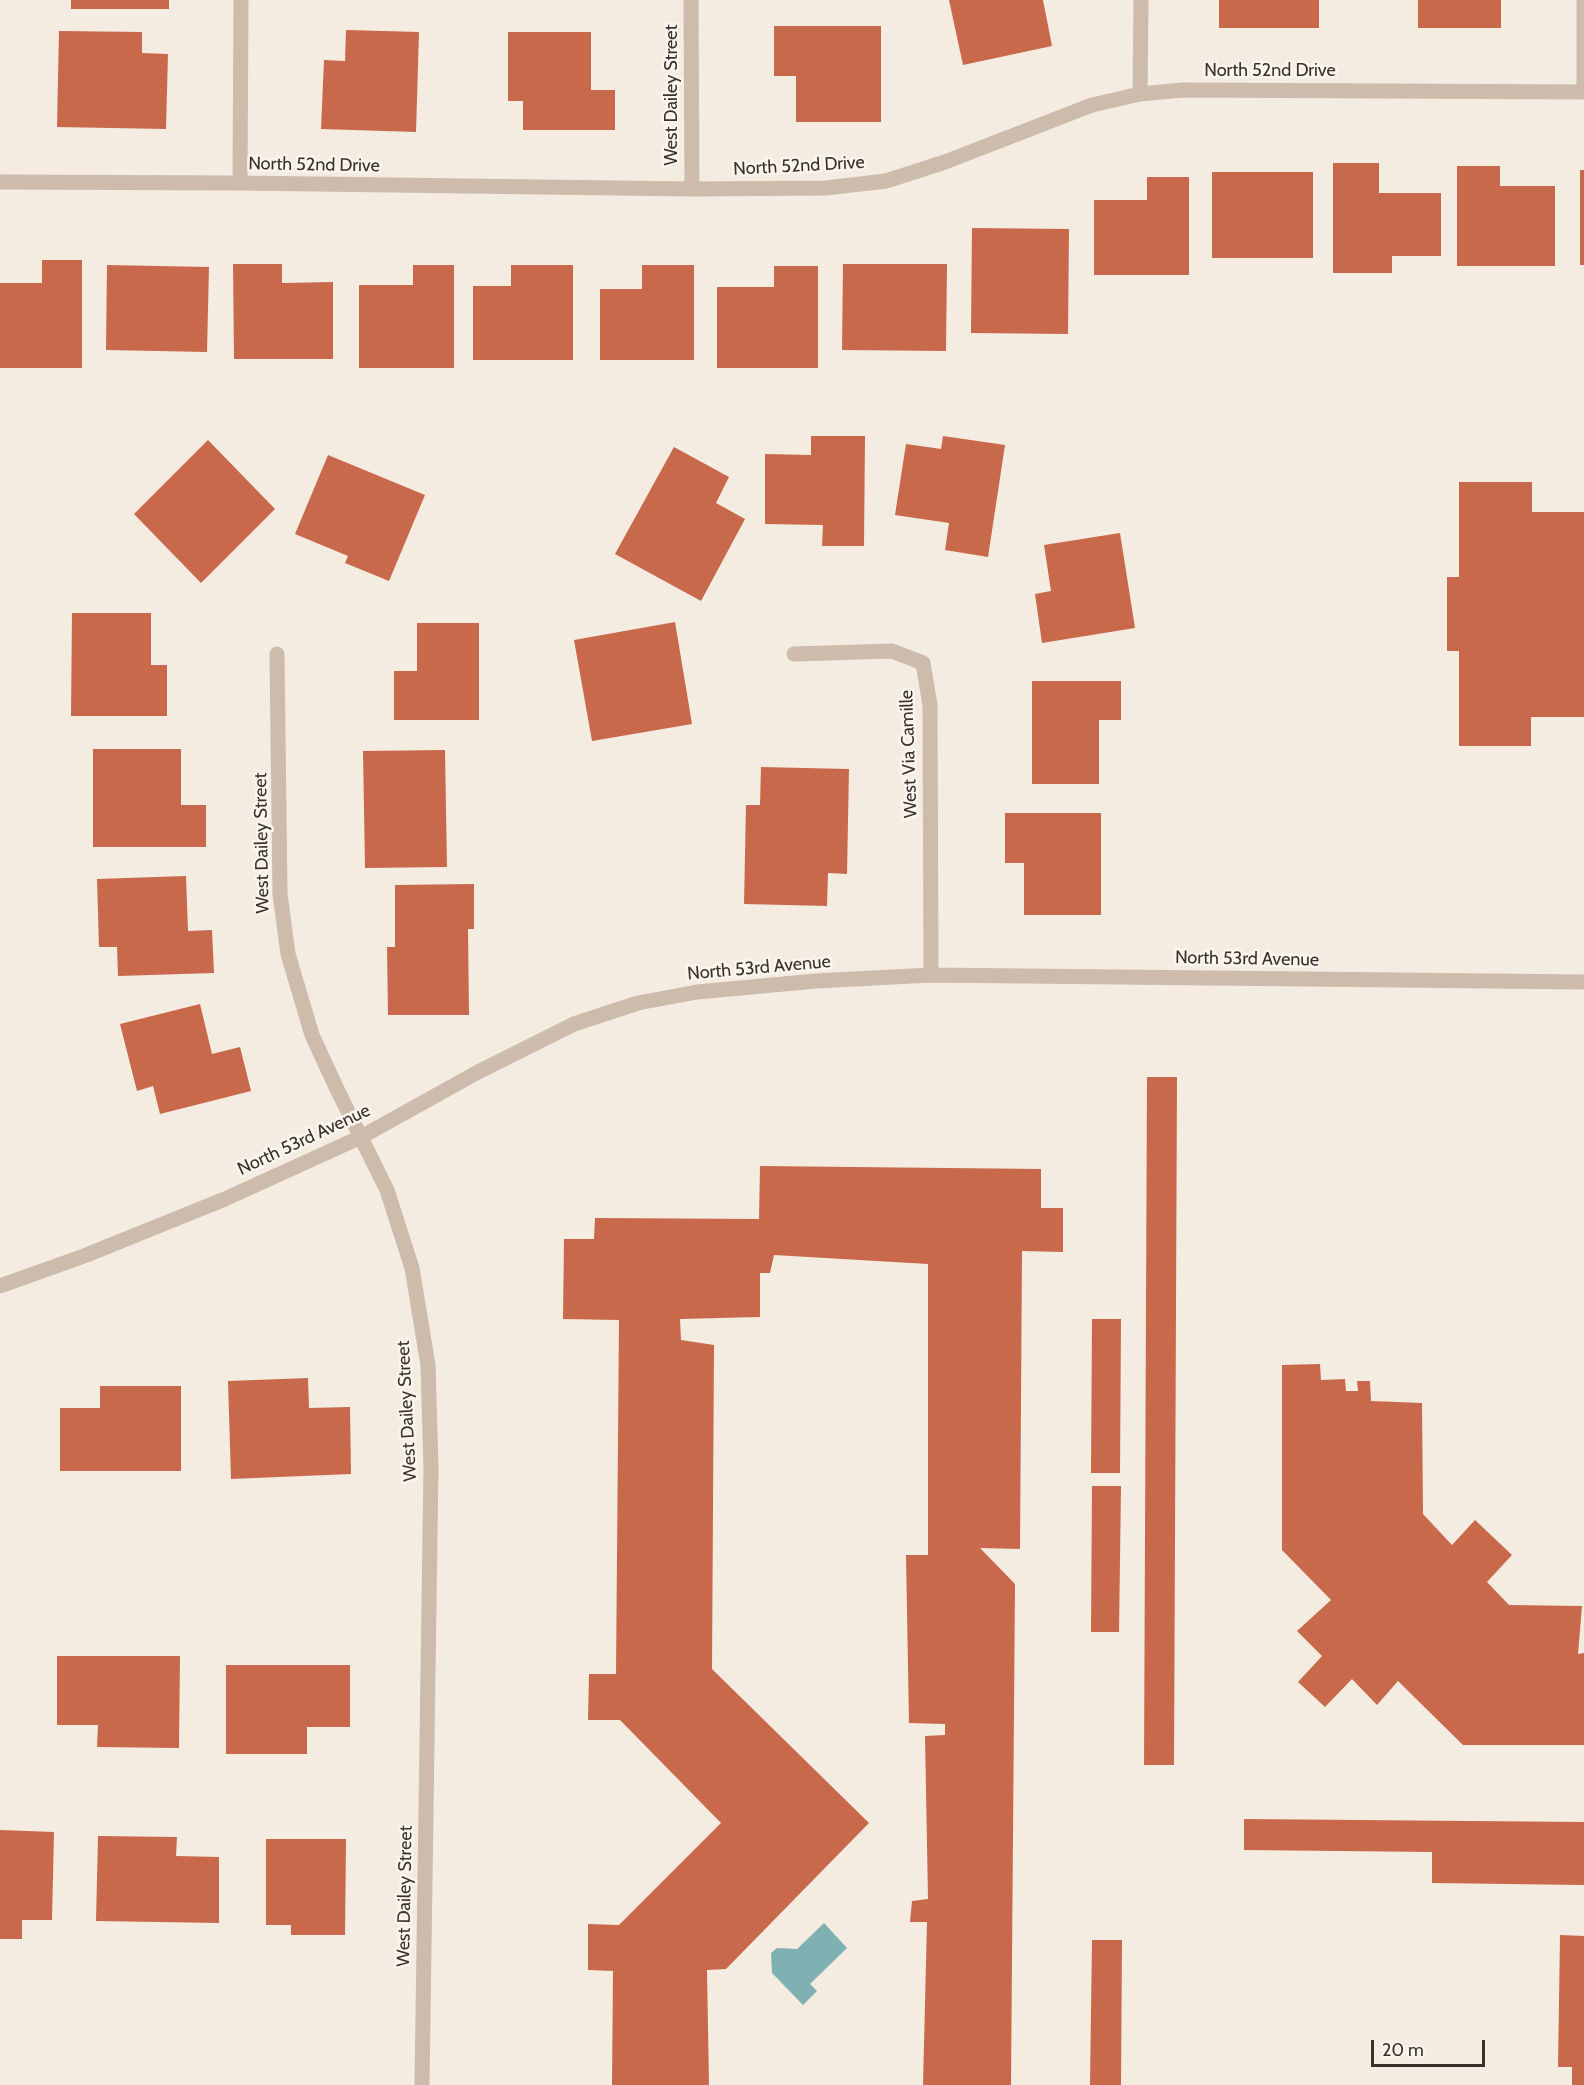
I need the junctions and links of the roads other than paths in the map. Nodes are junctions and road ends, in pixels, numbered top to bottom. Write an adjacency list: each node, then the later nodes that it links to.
1 (241, 0): 8 (street)
2 (691, 0): 9 (street, West Dailey Street)
3 (1141, 0): 6 (street)
4 (1584, 0): 5 (street)
5 (1584, 92): 6 (street, North 52nd Drive)
6 (1140, 93): 9 (street, North 52nd Drive)
7 (0, 182): 8 (street, North 52nd Drive)
8 (240, 183): 9 (street, North 52nd Drive)
9 (692, 189)
10 (277, 654): 14 (street, West Dailey Street)
11 (794, 654): 12 (street, West Via Camille)
12 (931, 975): 13 (street, North 53rd Avenue); 14 (street, North 53rd Avenue)
13 (1584, 982)
14 (361, 1137): 15 (street, North 53rd Avenue); 16 (street, West Dailey Street)
15 (0, 1286)
16 (422, 2085)

